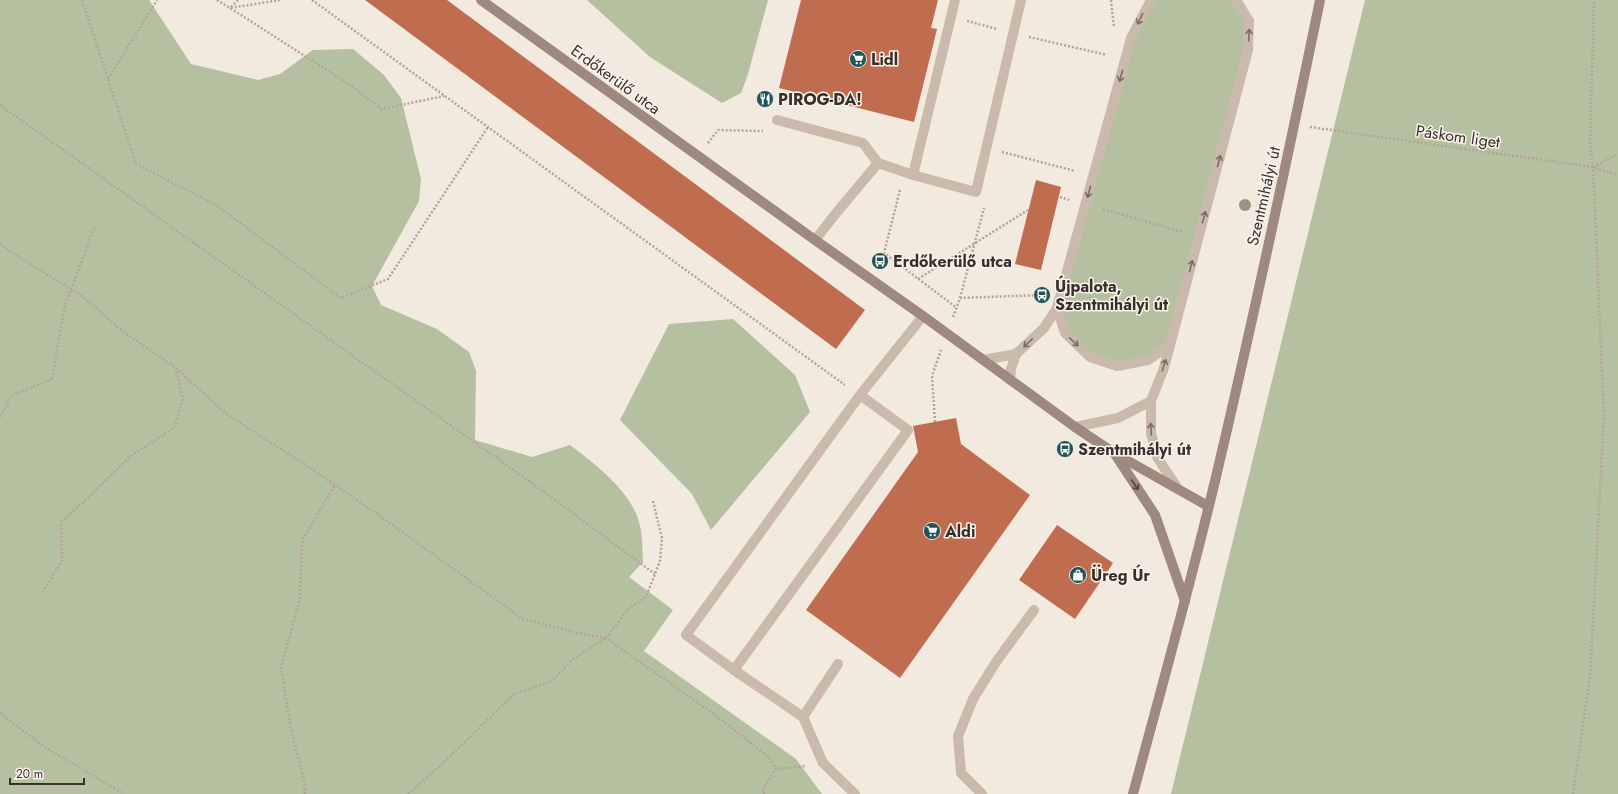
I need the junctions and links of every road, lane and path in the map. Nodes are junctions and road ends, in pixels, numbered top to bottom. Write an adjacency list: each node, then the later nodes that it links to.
1 (82, 0): 17 (path)
2 (158, 0): 17 (path)
3 (218, 0): 15 (path)
4 (238, 0): 15 (path)
5 (280, 0): 15 (path)
6 (312, 0): 18 (path)
7 (481, 0): 25 (street, Erdőkerülő utca)
8 (955, 0): 30 (lane)
9 (1021, 0): 23 (lane)
10 (1111, 0): 16 (path)
11 (1151, 0): 47 (lane, one-way to 47)
12 (1236, 0): 38 (lane, one-way to 12)
13 (1320, 0): 21 (street, Szentmihályi út)
14 (1594, 0): 27 (path)
15 (230, 8): 18 (path)
16 (1114, 27)
17 (108, 79): 22 (path)
18 (444, 96): 22 (path)
19 (0, 105): 65 (path)
20 (777, 120): 25 (path); 26 (lane)
21 (1295, 124): 27 (path, Páskom liget); 64 (street, Szentmihályi út)
22 (488, 127): 55 (path)
23 (986, 148): 28 (path); 32 (lane)
24 (1618, 154): 27 (path)
25 (698, 157): 39 (street, Erdőkerülő utca)
26 (878, 163): 29 (lane); 39 (lane)
27 (1593, 167): 31 (path, Páskom liget); 83 (path)
28 (1075, 170)
29 (903, 172): 30 (lane); 42 (path)
30 (913, 175): 32 (lane)
31 (1618, 175)
32 (976, 192): 41 (path)
33 (1060, 198): 34 (path)
34 (1074, 201)
35 (1101, 209): 38 (path)
36 (1028, 210): 41 (path)
37 (95, 226): 43 (path)
38 (1199, 236): 50 (lane, one-way to 38)
39 (815, 240): 48 (street, Erdőkerülő utca)
40 (0, 243): 43 (path)
41 (973, 245): 42 (path); 45 (path)
42 (918, 279): 46 (path)
43 (70, 289): 53 (path); 57 (path)
44 (1042, 295): 45 (path)
45 (960, 298): 46 (path)
46 (957, 308): 49 (path)
47 (1057, 308): 50 (lane, one-way to 50); 51 (lane, one-way to 51)
48 (923, 316): 49 (street, Erdőkerülő utca); 55 (lane)
49 (946, 334): 52 (street, Erdőkerülő utca); 58 (path)
50 (1170, 345): 56 (lane, one-way to 50)
51 (1016, 354): 52 (lane); 54 (lane)
52 (983, 360): 54 (street, Erdőkerülő utca)
53 (176, 368): 61 (path); 66 (path)
54 (1010, 380): 59 (street, Erdőkerülő utca)
55 (860, 395): 71 (lane); 71 (lane)
56 (1151, 401): 59 (lane); 62 (lane, one-way to 56)
57 (0, 417)
58 (935, 422)
59 (1075, 426): 60 (street, Erdőkerülő utca)
60 (1114, 453): 62 (street, Erdőkerülő utca); 67 (street, one-way to 67)
61 (335, 485): 69 (path); 77 (path)
62 (1178, 489): 64 (street, Erdőkerülő utca)
63 (653, 501): 65 (path)
64 (1208, 506): 67 (street, Szentmihályi út)
65 (655, 574): 69 (path)
66 (42, 593)
67 (1185, 601): 82 (street, Szentmihályi út)
68 (1034, 610): 81 (lane)
69 (606, 638): 75 (path); 78 (path)
70 (838, 664): 73 (lane)
71 (734, 670): 73 (lane)
72 (0, 713): 76 (path)
73 (803, 717): 74 (lane)
74 (823, 763): 75 (path); 80 (lane)
75 (776, 769): 79 (path)
76 (124, 794)
77 (305, 794)
78 (408, 794)
79 (764, 794)
80 (855, 794)
81 (982, 794)
82 (1133, 794)
83 (1573, 794)

